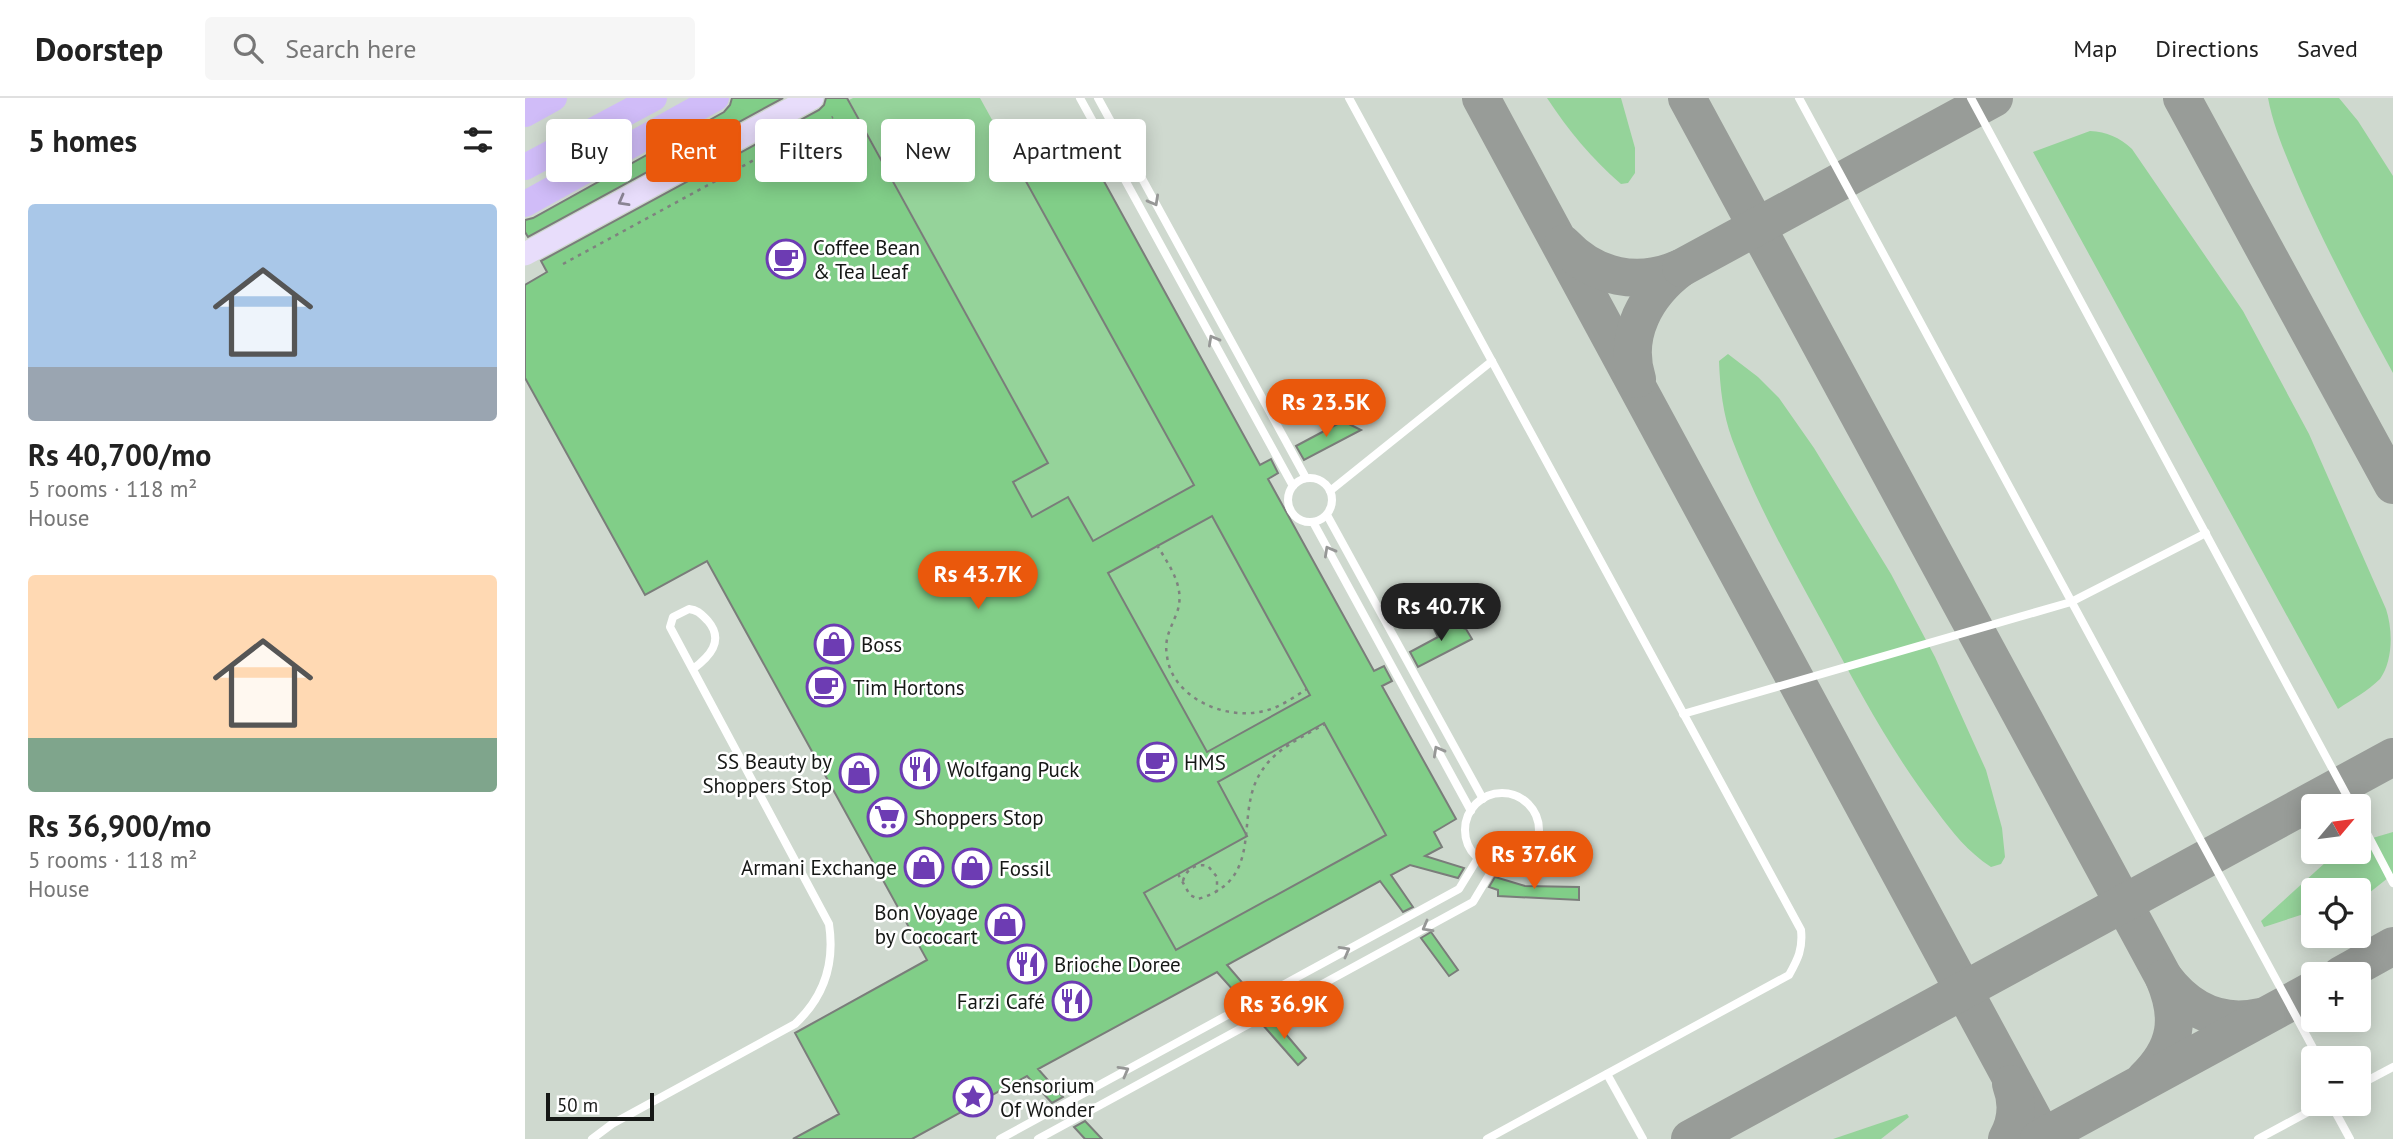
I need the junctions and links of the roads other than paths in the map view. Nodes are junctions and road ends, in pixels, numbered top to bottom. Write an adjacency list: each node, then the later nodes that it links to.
1 (554, 98): 10 (main road)
2 (654, 98): 11 (main road)
3 (716, 98): 12 (main road)
4 (812, 98): 13 (main road, one-way to 13)
5 (1080, 98): 16 (lane, one-way to 5)
6 (1098, 98): 15 (lane, one-way to 15)
7 (1349, 98): 14 (lane)
8 (1799, 98): 21 (lane)
9 (1972, 98): 20 (lane)
10 (525, 114)
11 (530, 165)
12 (525, 204)
13 (525, 254)
14 (1492, 361): 17 (lane); 23 (lane)
15 (1307, 478): 16 (lane); 17 (lane)
16 (1293, 486): 19 (lane)
17 (1330, 491): 18 (lane)
18 (1327, 515): 19 (lane); 25 (lane)
19 (1313, 522): 26 (lane, one-way to 19)
20 (2206, 533): 21 (lane); 24 (lane)
21 (2071, 603): 23 (lane); 31 (lane)
22 (693, 669): 22 (lane); 37 (lane)
23 (1683, 714): 33 (lane)
24 (2346, 794)
25 (1483, 799): 26 (lane); 29 (lane)
26 (1471, 811): 28 (lane)
27 (2371, 841): 30 (lane)
28 (1478, 858): 29 (lane); 38 (lane, one-way to 28)
29 (1494, 867): 39 (lane, one-way to 39)
30 (2393, 883)
31 (2312, 1046)
32 (2393, 1067): 34 (lane)
33 (1607, 1074): 40 (lane); 41 (lane)
34 (2371, 1079)
35 (2301, 1116): 42 (lane)
36 (2338, 1116): 43 (lane)
37 (591, 1139)
38 (1000, 1139)
39 (1038, 1139)
40 (1487, 1139)
41 (1643, 1139)
42 (2258, 1139)
43 (2350, 1139)

